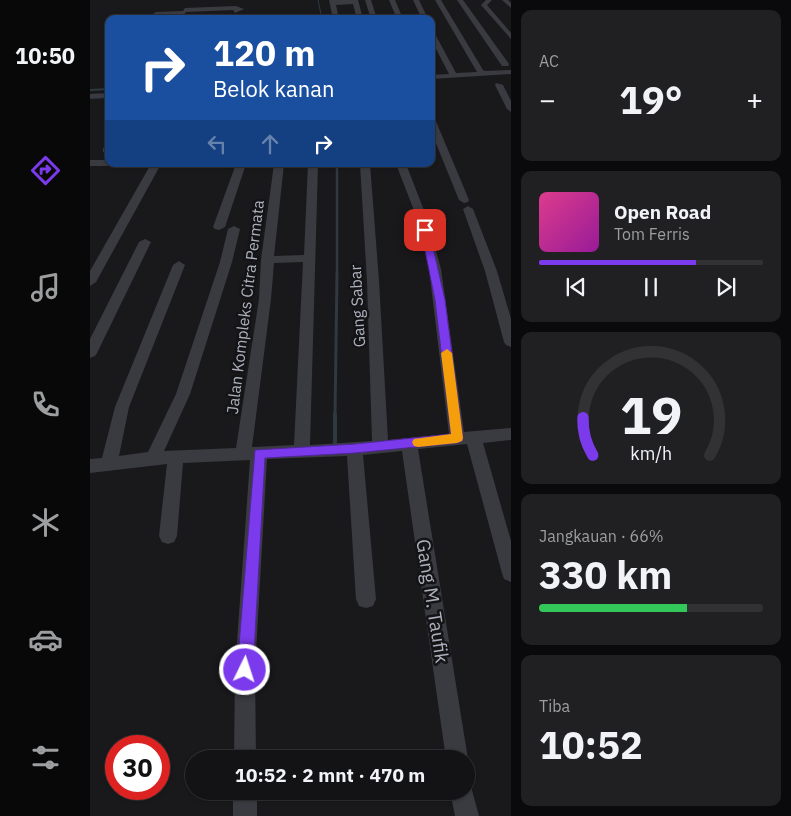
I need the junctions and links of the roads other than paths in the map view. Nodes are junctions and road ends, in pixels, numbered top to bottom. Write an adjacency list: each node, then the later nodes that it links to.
1 (212, 0): 16 (street)
2 (237, 0): 15 (street)
3 (368, 0): 23 (street)
4 (392, 0): 24 (street)
5 (416, 0): 25 (street)
6 (438, 0): 30 (street)
7 (460, 0): 28 (street)
8 (489, 0): 26 (street)
9 (505, 0): 13 (street)
10 (333, 1): 11 (street); 21 (street)
11 (356, 1): 22 (street)
12 (159, 6): 17 (street)
13 (511, 6)
14 (184, 9): 16 (street); 18 (street)
15 (234, 9): 16 (street); 20 (street)
16 (210, 10): 19 (street)
17 (155, 15)
18 (159, 15)
19 (209, 15)
20 (234, 15)
21 (335, 15)
22 (359, 15)
23 (373, 15)
24 (398, 15)
25 (423, 15)
26 (511, 37)
27 (435, 40): 31 (street)
28 (505, 64)
29 (511, 72): 30 (street)
30 (484, 74): 31 (street)
31 (454, 76): 32 (street)
32 (435, 77)
33 (499, 85): 36 (street)
34 (105, 95): 35 (street)
35 (90, 96)
36 (511, 108)
37 (435, 128): 53 (street)
38 (90, 163): 39 (street)
39 (105, 163)
40 (154, 167): 52 (street)
41 (240, 167): 46 (street)
42 (279, 167): 49 (street, Jalan Kompleks Citra Permata)
43 (313, 167): 50 (street)
44 (365, 167): 58 (street, Gang Sabar)
45 (403, 167): 56 (street)
46 (220, 227)
47 (234, 229): 63 (street)
48 (145, 242): 54 (street)
49 (267, 260): 50 (street); 61 (street, Jalan Kompleks Citra Permata)
50 (309, 260): 60 (street)
51 (179, 265): 64 (street)
52 (90, 282)
53 (511, 342)
54 (90, 353)
55 (511, 434): 56 (street)
56 (465, 437): 57 (street); 67 (street)
57 (409, 443): 58 (street); 70 (street, Gang M. Taufik)
58 (380, 447): 59 (street)
59 (355, 449): 60 (street); 68 (street)
60 (302, 451): 61 (street)
61 (251, 454): 62 (street); 69 (street, Jalan Kompleks Citra Permata)
62 (176, 457): 63 (street); 66 (street)
63 (154, 458): 64 (street)
64 (109, 464): 65 (street)
65 (90, 466)
66 (168, 536)
67 (511, 574)
68 (366, 599)
69 (245, 750)
70 (456, 750)
71 (245, 800): 73 (street)
72 (463, 800): 74 (street)
73 (245, 816)
74 (466, 816)

